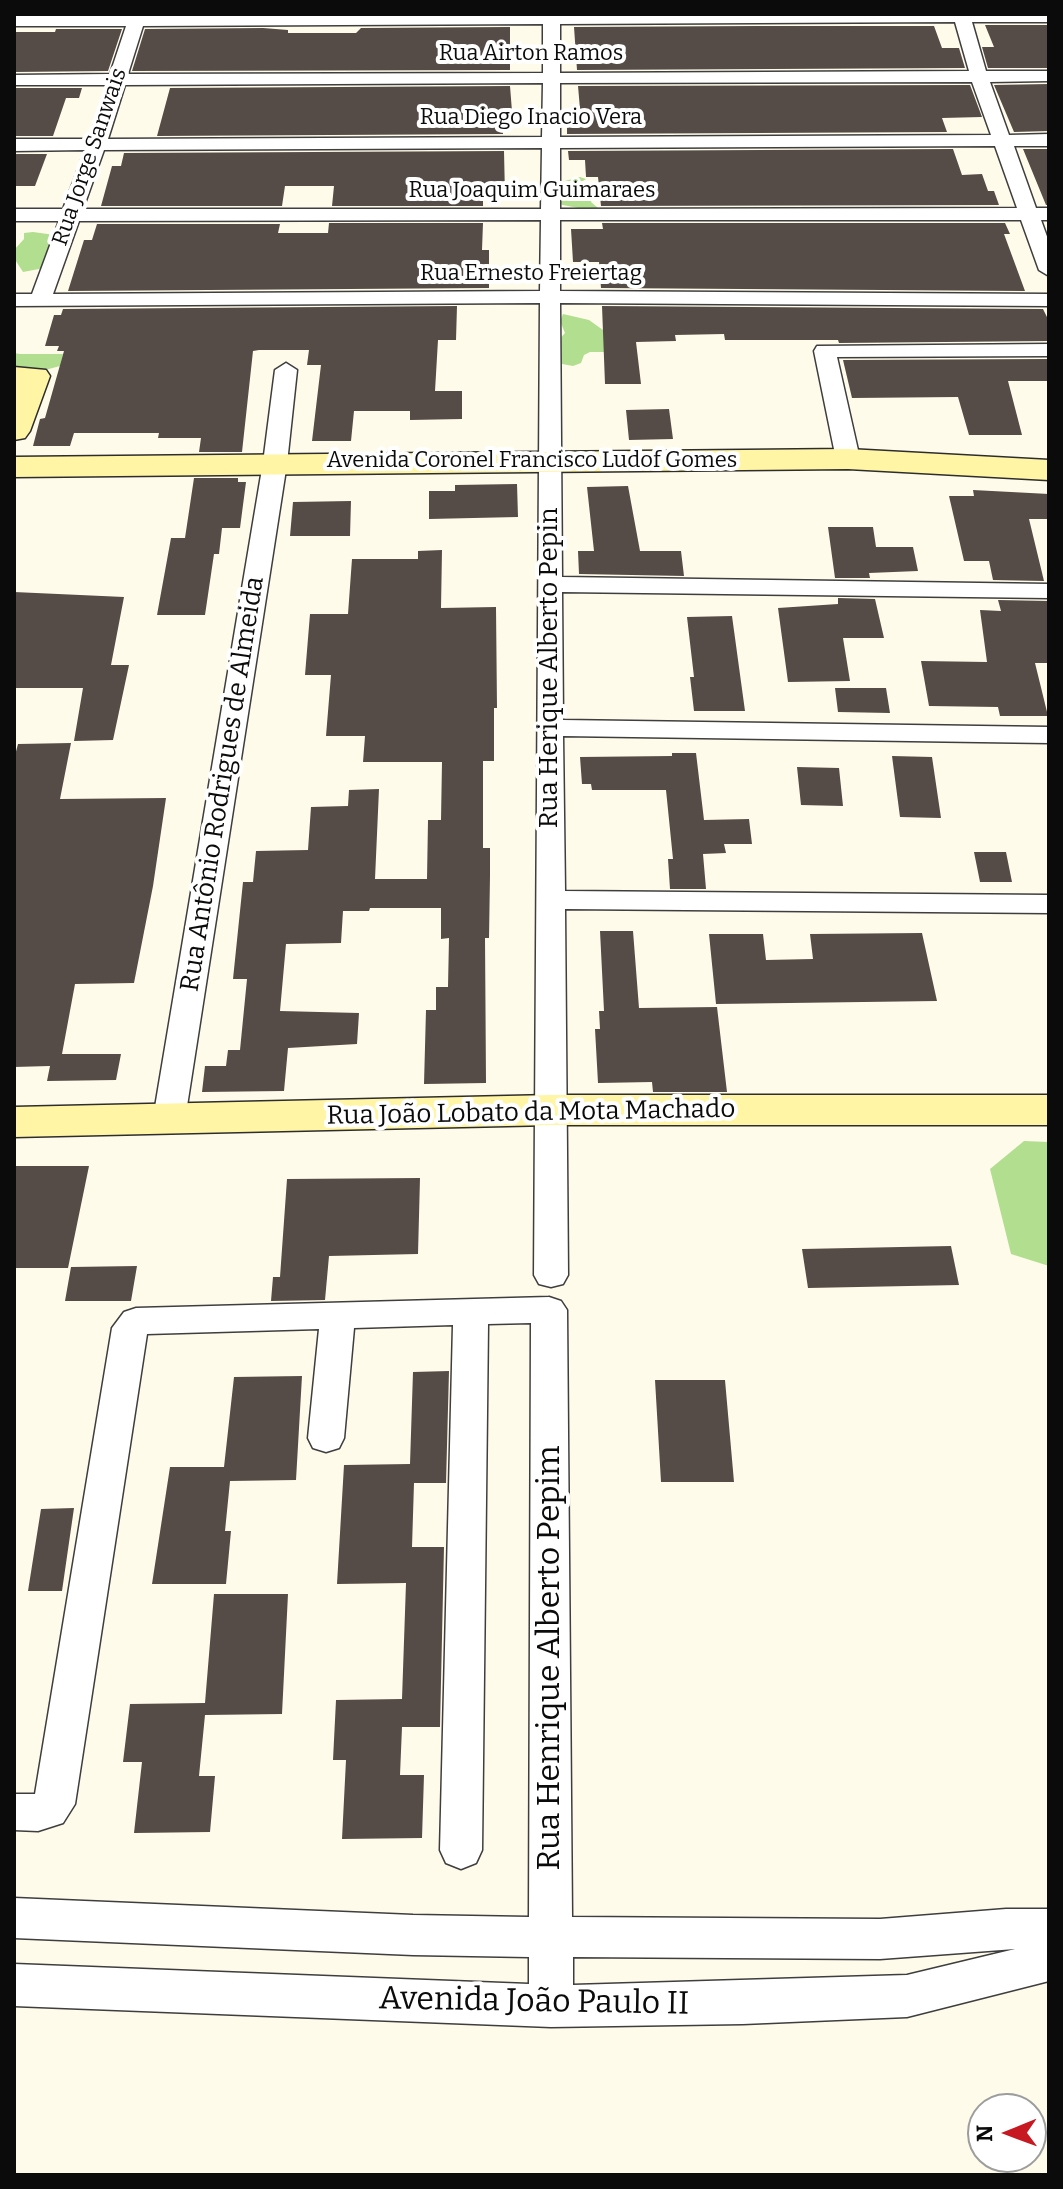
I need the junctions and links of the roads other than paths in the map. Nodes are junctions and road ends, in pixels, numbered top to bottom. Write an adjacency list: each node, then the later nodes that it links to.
1 (552, 16): 2 (street); 3 (street); 8 (street, Rua Herique Alberto Pepin)
2 (961, 16): 4 (street); 6 (street)
3 (137, 17): 5 (street); 10 (street, Rua Jorge Sanwais)
4 (1049, 17)
5 (14, 21)
6 (979, 76): 7 (street, Rua Airton Ramos); 8 (street, Rua Airton Ramos); 11 (street)
7 (1049, 76)
8 (553, 78): 10 (street, Rua Airton Ramos); 13 (street, Rua Herique Alberto Pepin)
9 (14, 80): 10 (street, Rua Airton Ramos)
10 (118, 80): 14 (street, Rua Jorge Sanwais)
11 (1003, 140): 12 (street, Rua Diego Inacio Vera); 13 (street, Rua Diego Inacio Vera); 17 (street)
12 (1049, 140)
13 (552, 142): 14 (street, Rua Diego Inacio Vera); 19 (street, Rua Herique Alberto Pepin)
14 (97, 144): 15 (street, Rua Diego Inacio Vera); 16 (street, Rua Jorge Sanwais)
15 (14, 145)
16 (72, 214): 18 (street, Rua Joaquim Guimaraes); 19 (street, Rua Joaquim Guimaraes); 23 (street, Rua Jorge Sanwais)
17 (1039, 214): 19 (street, Rua Joaquim Guimaraes); 20 (street)
18 (14, 215)
19 (552, 215): 21 (street, Rua Herique Alberto Pepin)
20 (1049, 270)
21 (551, 297): 23 (street, Rua Ernesto Freiertag); 24 (street, Rua Ernesto Freiertag); 31 (street, Rua Herique Alberto Pepin)
22 (14, 300): 23 (street, Rua Ernesto Freiertag)
23 (40, 300)
24 (1049, 300)
25 (1049, 350): 29 (street)
26 (286, 370): 32 (street, Rua Antônio Rodrigues de Almeida)
27 (14, 376): 28 (street)
28 (14, 431)
29 (847, 452): 31 (street, Avenida Coronel Francisco Ludof Gomes); 33 (street, Avenida Coronel Francisco Ludof Gomes); 35 (street, Avenida Coronel Francisco Ludof Gomes)
30 (14, 453): 32 (street, Avenida Coronel Francisco Ludof Gomes)
31 (549, 454): 32 (street, Avenida Coronel Francisco Ludof Gomes); 36 (street, Rua Herique Alberto Pepin)
32 (276, 456): 34 (street, Avenida Coronel Francisco Ludof Gomes); 44 (street, Rua Antônio Rodrigues de Almeida)
33 (1049, 457)
34 (14, 467)
35 (1049, 470)
36 (551, 584): 37 (street); 38 (street, Rua Herique Alberto Pepin)
37 (1049, 591)
38 (551, 728): 39 (street); 40 (street, Rua Herique Alberto Pepin)
39 (1049, 735)
40 (551, 900): 41 (street); 42 (street, Rua Herique Alberto Pepin)
41 (1049, 904)
42 (552, 1110): 43 (street, Rua João Lobato da Mota Machado); 44 (street, Rua João Lobato da Mota Machado); 46 (street, Rua Herique Alberto Pepin)
43 (1049, 1110)
44 (169, 1119): 45 (street, Rua João Lobato da Mota Machado)
45 (14, 1122)
46 (550, 1292): 47 (street); 54 (street, Rua Henrique Alberto Pepim)
47 (471, 1312): 48 (street); 51 (street)
48 (338, 1315): 49 (street); 50 (street)
49 (326, 1438)
50 (14, 1812)
51 (461, 1850)
52 (14, 1918): 54 (street)
53 (1049, 1929): 54 (street)
54 (550, 1938): 57 (street, Rua Henrique Alberto Pepim)
55 (1049, 1961): 57 (street, Avenida João Paulo II)
56 (14, 1985): 57 (street, Avenida João Paulo II)
57 (551, 2006)

